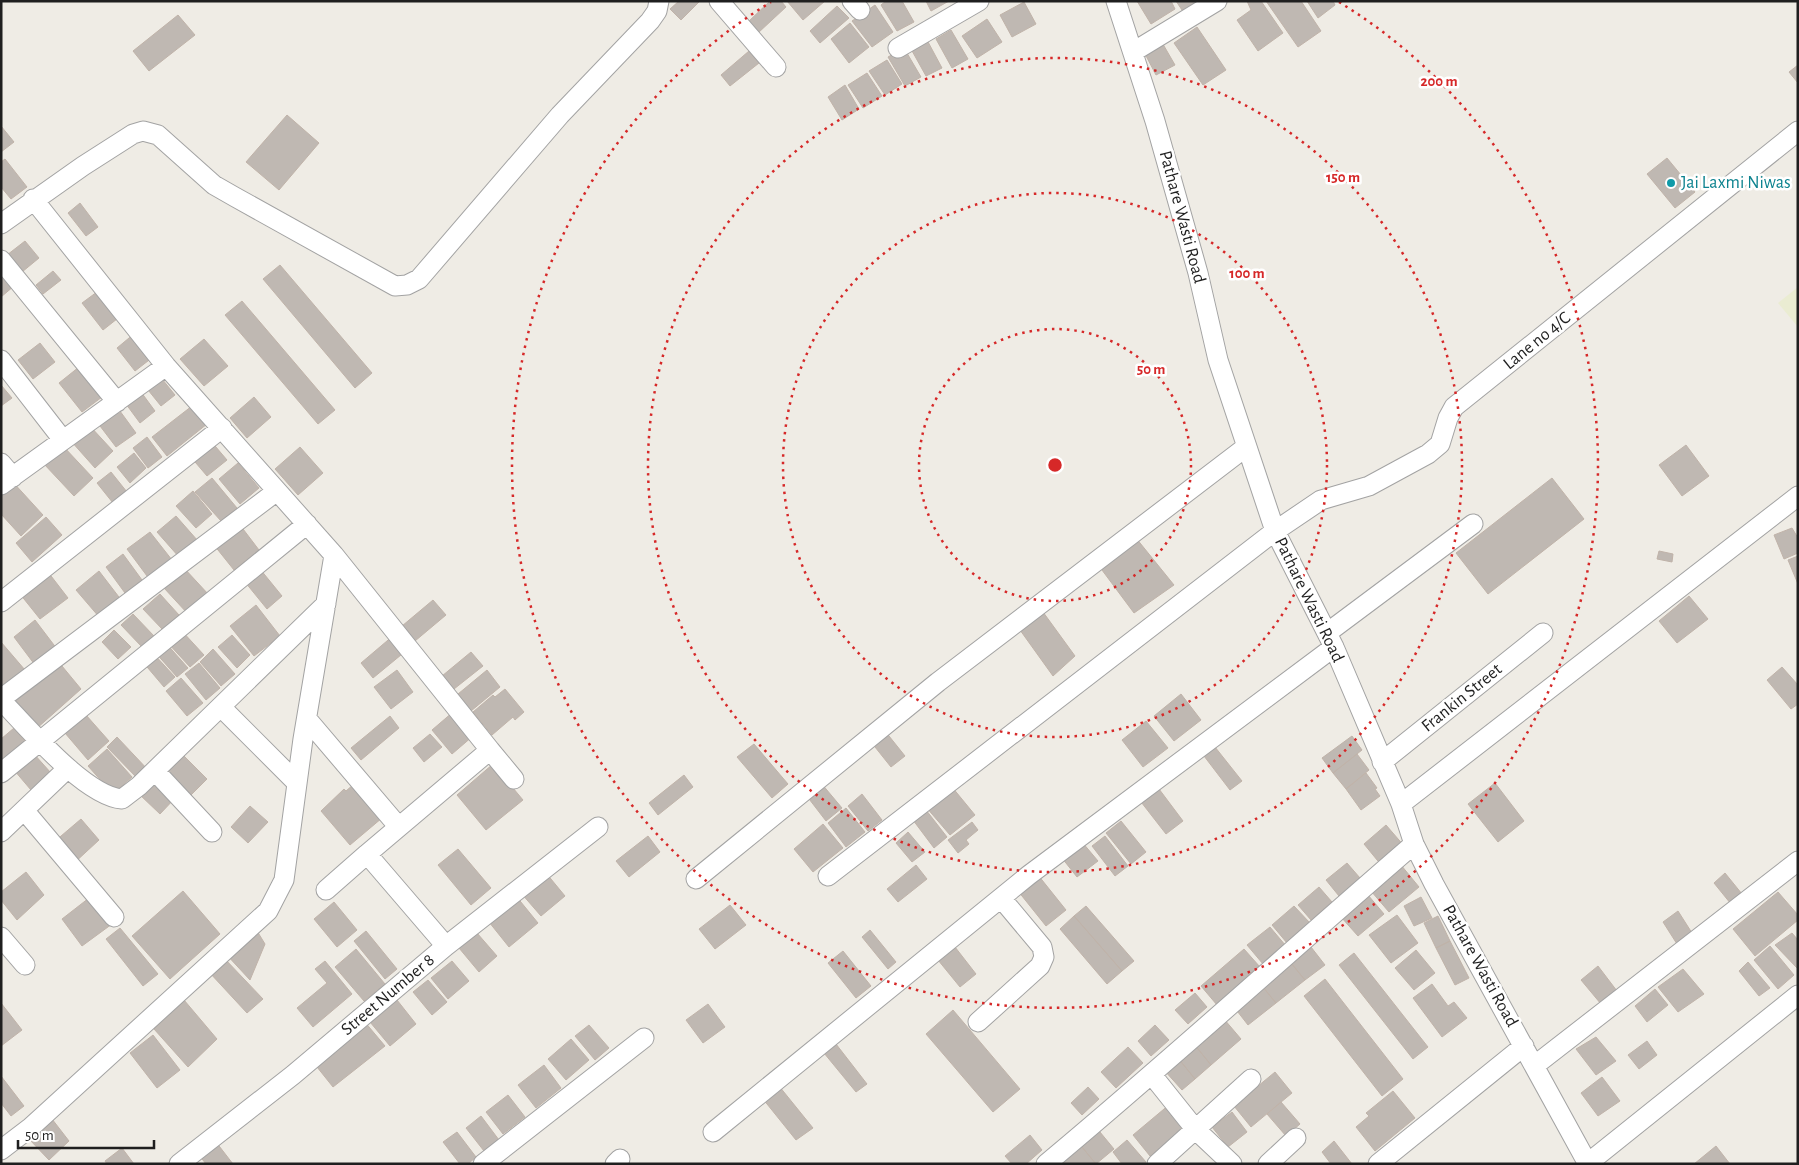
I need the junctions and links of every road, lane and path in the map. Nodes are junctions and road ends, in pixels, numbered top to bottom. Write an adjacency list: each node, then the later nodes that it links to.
1 (659, 1): 10 (street)
2 (719, 1): 8 (street)
3 (979, 1): 6 (street)
4 (1116, 1): 7 (street, Pathare Wasti Road)
5 (1217, 1): 7 (street)
6 (898, 48)
7 (1133, 52): 18 (street, Pathare Wasti Road)
8 (776, 67)
9 (1798, 131): 24 (street, Lane no 4/C)
10 (33, 199): 11 (street); 14 (street)
11 (4, 216)
12 (1, 260): 15 (street)
13 (1, 360): 17 (street)
14 (166, 366): 15 (street); 16 (street)
15 (117, 402): 17 (street)
16 (222, 428): 20 (street); 26 (street)
17 (63, 440): 19 (street)
18 (1246, 447): 24 (street, Pathare Wasti Road); 51 (street)
19 (5, 475)
20 (277, 491): 22 (street); 30 (street)
21 (1798, 496): 41 (street)
22 (307, 524): 25 (street); 33 (street)
23 (1473, 524): 29 (street)
24 (1275, 531): 29 (street, Pathare Wasti Road); 50 (street, Lane no 4/C)
25 (334, 555): 27 (street); 34 (street)
26 (1, 602)
27 (326, 604): 31 (street); 32 (street)
28 (1543, 633): 35 (street, Frankin Street)
29 (1330, 640): 35 (street, Pathare Wasti Road); 53 (street)
30 (1, 699): 33 (street)
31 (221, 707): 37 (street); 40 (street)
32 (307, 719): 40 (street); 43 (street)
33 (39, 740): 36 (street); 38 (street)
34 (490, 750): 39 (street); 43 (street)
35 (1382, 762): 41 (street, Pathare Wasti Road)
36 (68, 768): 37 (street); 42 (street)
37 (155, 771): 46 (street)
38 (1, 773)
39 (514, 779)
40 (297, 783): 68 (street)
41 (1401, 804): 47 (street, Pathare Wasti Road)
42 (24, 810): 45 (street); 54 (street)
43 (398, 826): 48 (street)
44 (598, 827): 56 (street, Street Number 8)
45 (1, 832)
46 (212, 832)
47 (1414, 844): 61 (street, Pathare Wasti Road); 63 (street)
48 (366, 854): 52 (street); 56 (street)
49 (1798, 861): 62 (street)
50 (828, 876)
51 (696, 880)
52 (326, 890)
53 (1001, 898): 59 (street); 66 (street)
54 (114, 917)
55 (1, 937): 57 (street)
56 (446, 946): 69 (street, Street Number 8)
57 (26, 965)
58 (1798, 995): 76 (street)
59 (978, 1022)
60 (644, 1038): 70 (street)
61 (1524, 1046): 62 (street, Pathare Wasti Road); 75 (street)
62 (1534, 1066): 76 (street, Pathare Wasti Road)
63 (1152, 1076): 65 (street); 71 (street)
64 (1251, 1079): 65 (street)
65 (1196, 1130): 72 (street); 73 (street)
66 (713, 1132)
67 (1296, 1138): 74 (street)
68 (1, 1150)
69 (179, 1164)
70 (483, 1164)
71 (1046, 1164)
72 (1157, 1164)
73 (1232, 1164)
74 (1268, 1164)
75 (1378, 1164)
76 (1587, 1164)

